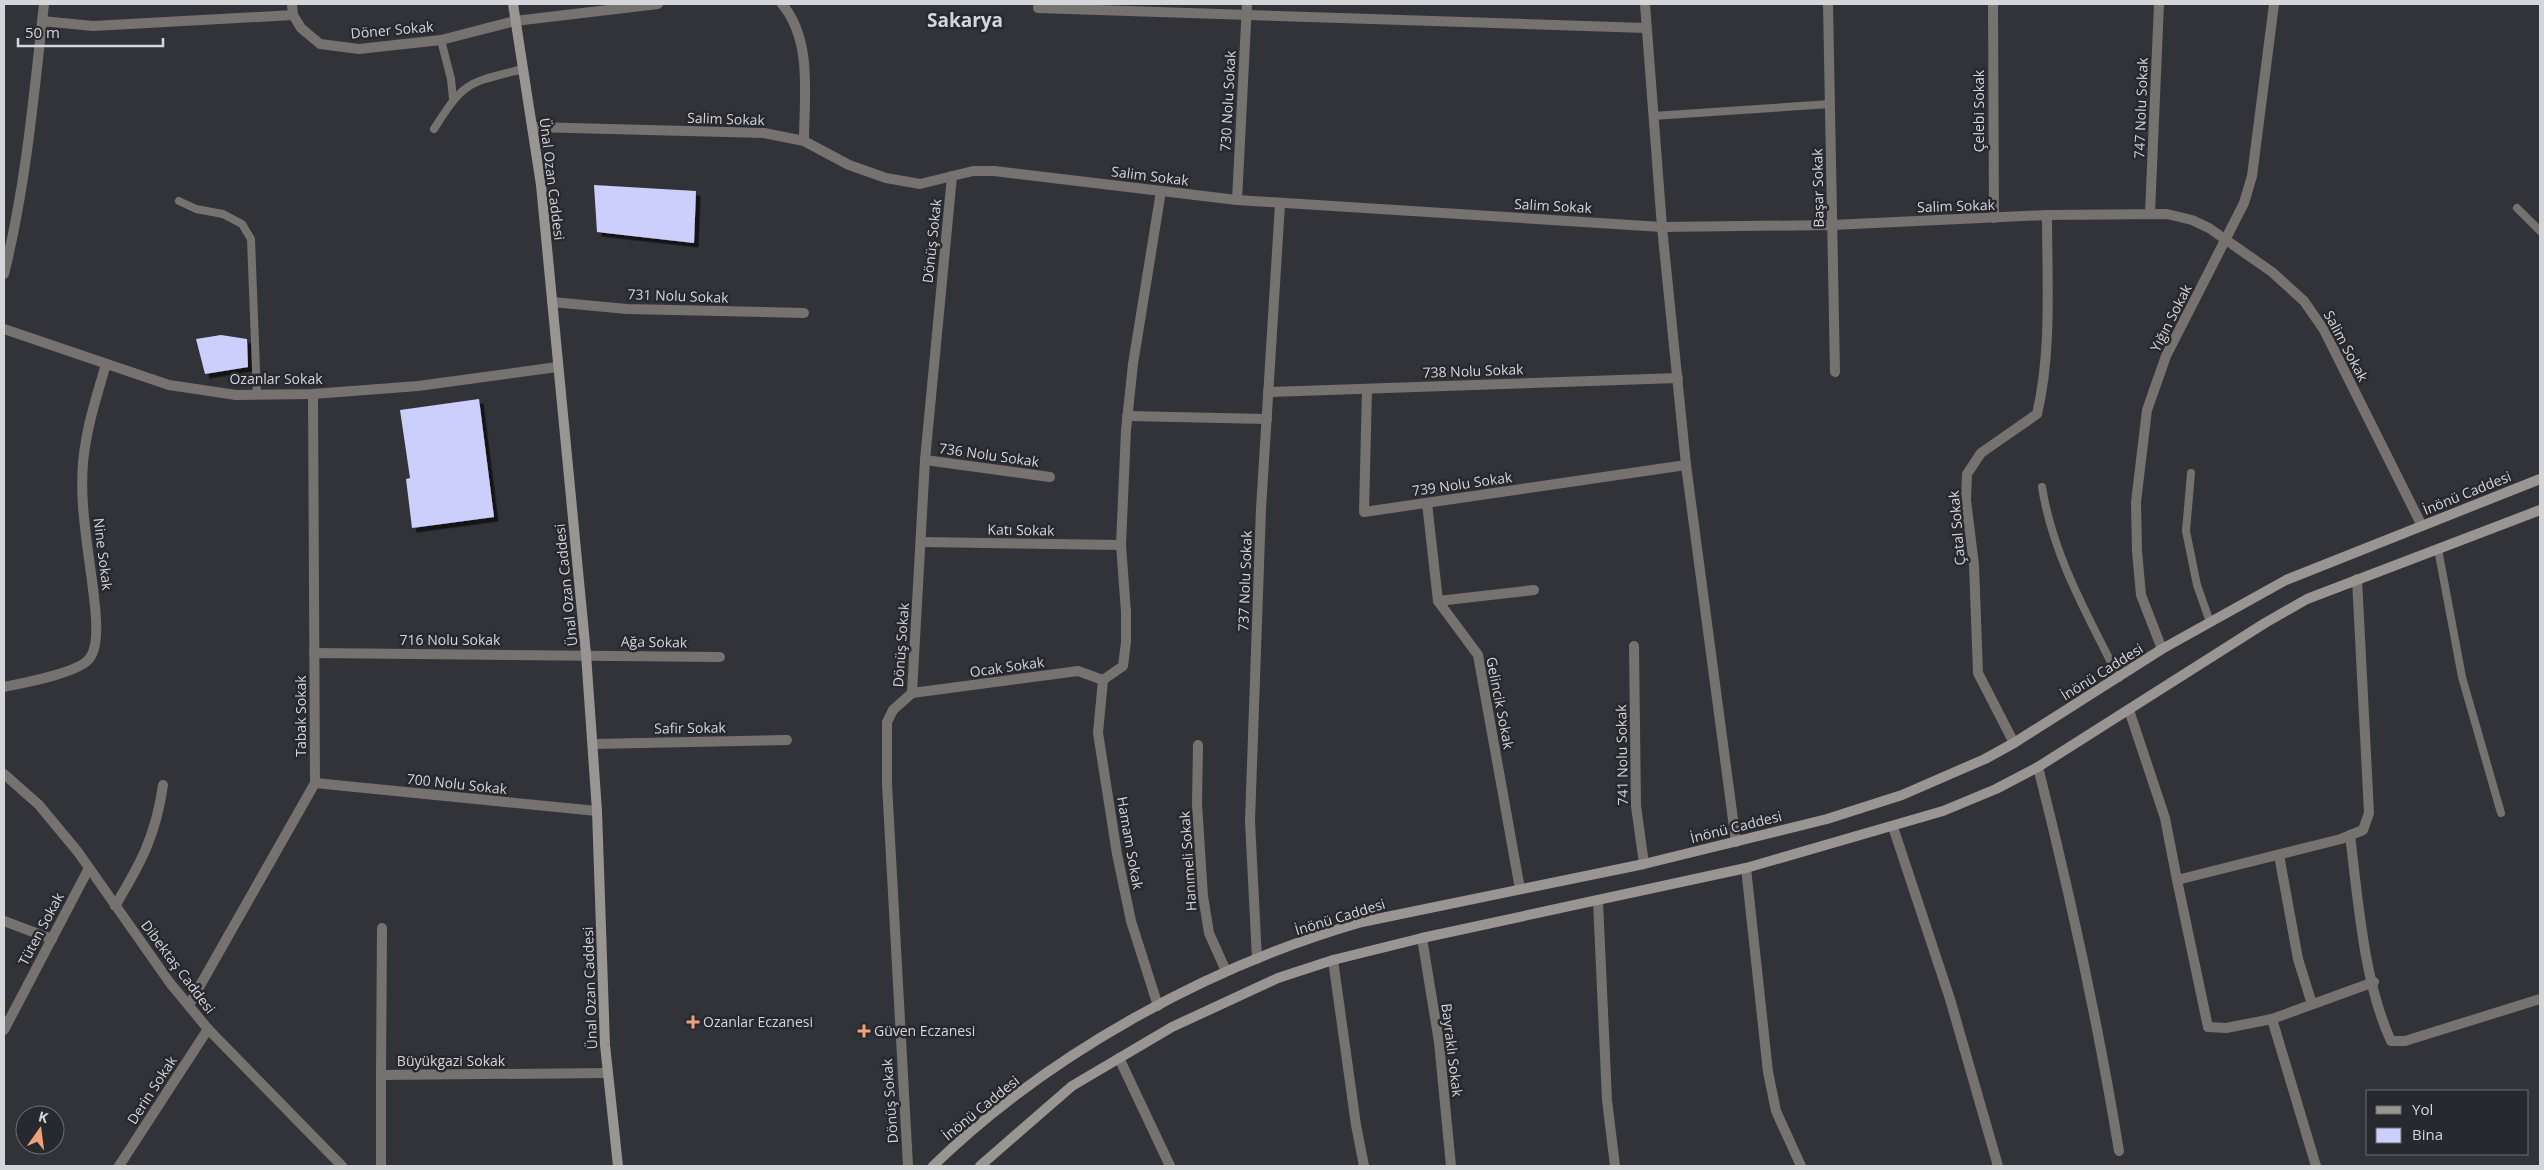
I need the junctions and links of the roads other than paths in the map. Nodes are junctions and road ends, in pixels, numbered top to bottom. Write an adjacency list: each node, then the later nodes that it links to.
1 (44, 4): 15 (street)
2 (292, 4): 13 (street, Döner Sokak)
3 (513, 4): 16 (main road, Ünal Ozan Caddesi)
4 (658, 4): 16 (street, Döner Sokak)
5 (782, 4): 25 (street)
6 (1247, 4): 14 (street, 730 Nolu Sokak)
7 (1644, 4): 17 (street)
8 (1828, 4): 21 (street, Başar Sokak)
9 (1993, 4): 34 (street, Çelebi Sokak)
10 (2159, 4): 32 (street, 747 Nolu Sokak)
11 (2274, 4): 38 (street, Yığın Sokak)
12 (1038, 8): 14 (street)
13 (294, 15): 15 (street); 18 (street, Döner Sokak)
14 (1247, 15): 17 (street); 28 (street, 730 Nolu Sokak)
15 (42, 21): 39 (street)
16 (515, 21): 18 (street, Döner Sokak); 19 (main road, Ünal Ozan Caddesi)
17 (1646, 28): 22 (street)
18 (442, 40): 20 (lane)
19 (522, 69): 20 (lane); 23 (main road, Ünal Ozan Caddesi)
20 (453, 99): 24 (lane)
21 (1830, 104): 22 (lane); 35 (street, Başar Sokak)
22 (1653, 116): 36 (street)
23 (532, 127): 25 (street, Salim Sokak); 41 (main road, Ünal Ozan Caddesi)
24 (434, 128)
25 (804, 141): 26 (street, Salim Sokak)
26 (952, 176): 27 (street, Salim Sokak); 54 (street, Dönüş Sokak)
27 (1161, 191): 28 (street, Salim Sokak); 52 (street)
28 (1237, 200): 30 (street, Salim Sokak)
29 (179, 201): 50 (lane)
30 (1280, 204): 36 (street, Salim Sokak); 49 (street, 737 Nolu Sokak)
31 (2518, 208): 37 (lane)
32 (2150, 214): 33 (street, Salim Sokak); 38 (street, Salim Sokak)
33 (2047, 215): 34 (street, Salim Sokak); 81 (street, Çatal Sokak)
34 (1994, 218): 35 (street, Salim Sokak)
35 (1832, 225): 36 (street, Salim Sokak); 46 (street, Başar Sokak)
36 (1662, 227): 47 (street)
37 (2540, 231)
38 (2225, 239): 62 (street, Salim Sokak); 71 (street, Yığın Sokak)
39 (8, 241): 40 (street)
40 (4, 274)
41 (552, 302): 42 (street, 731 Nolu Sokak); 45 (main road, Ünal Ozan Caddesi)
42 (804, 313)
43 (4, 329): 44 (street, Ozanlar Sokak)
44 (106, 364): 50 (street, Ozanlar Sokak); 77 (street, Nine Sokak)
45 (557, 367): 51 (street, Ozanlar Sokak); 73 (main road, Ünal Ozan Caddesi)
46 (1835, 372)
47 (1678, 378): 48 (street, 738 Nolu Sokak); 55 (street)
48 (1367, 389): 49 (street, 738 Nolu Sokak); 60 (street, 739 Nolu Sokak)
49 (1268, 392): 53 (street, 737 Nolu Sokak)
50 (257, 394): 51 (street, Ozanlar Sokak)
51 (313, 394): 72 (street, Tabak Sokak)
52 (1127, 416): 53 (street); 64 (street)
53 (1267, 419): 105 (street, 737 Nolu Sokak)
54 (925, 460): 57 (street, 736 Nolu Sokak); 63 (street, Dönüş Sokak)
55 (1686, 465): 60 (street, 739 Nolu Sokak); 92 (street)
56 (2191, 473): 69 (lane)
57 (1050, 477)
58 (2540, 479): 62 (main road, İnönü Caddesi)
59 (2042, 487): 75 (lane)
60 (1426, 503): 68 (street, Gelincik Sokak)
61 (2540, 510): 65 (main road)
62 (2422, 526): 69 (main road, İnönü Caddesi)
63 (921, 542): 64 (street, Katı Sokak); 78 (street, Dönüş Sokak)
64 (1121, 545): 76 (street)
65 (2438, 549): 66 (main road); 89 (lane)
66 (2357, 578): 79 (main road); 91 (street)
67 (1534, 590): 68 (street)
68 (1438, 601): 98 (street, Gelincik Sokak)
69 (2210, 622): 71 (main road, İnönü Caddesi)
70 (1634, 646): 94 (street, 741 Nolu Sokak)
71 (2162, 650): 75 (main road, İnönü Caddesi)
72 (314, 653): 73 (street, 716 Nolu Sokak); 86 (street, Tabak Sokak)
73 (586, 654): 74 (street, Ağa Sokak); 82 (main road, Ünal Ozan Caddesi)
74 (720, 657)
75 (2119, 678): 81 (main road, İnönü Caddesi)
76 (1103, 680): 78 (street, Ocak Sokak); 112 (street, Hamam Sokak)
77 (4, 687)
78 (912, 694): 124 (street, Dönüş Sokak)
79 (2129, 710): 84 (main road); 97 (street)
80 (787, 740): 82 (street, Safir Sokak)
81 (2014, 743): 92 (main road, İnönü Caddesi)
82 (593, 744): 88 (main road, Ünal Ozan Caddesi)
83 (1198, 745): 107 (street, Hanımeli Sokak)
84 (2038, 767): 90 (main road); 119 (street)
85 (4, 774): 95 (street, Dibektaş Caddesi)
86 (315, 783): 88 (street, 700 Nolu Sokak); 111 (street)
87 (163, 785): 100 (street)
88 (597, 811): 117 (main road, Ünal Ozan Caddesi)
89 (2501, 813)
90 (1893, 827): 96 (main road); 132 (street)
91 (2350, 835): 93 (street); 108 (street)
92 (1736, 842): 94 (main road, İnönü Caddesi)
93 (2279, 855): 97 (street); 110 (street)
94 (1644, 864): 98 (main road, İnönü Caddesi)
95 (89, 868): 100 (street, Dibektaş Caddesi); 104 (street, Tüten Sokak)
96 (1746, 868): 99 (main road); 131 (street)
97 (2177, 880): 113 (street)
98 (1520, 889): 105 (main road, İnönü Caddesi)
99 (1598, 901): 103 (main road); 130 (street)
100 (115, 906): 111 (street, Dibektaş Caddesi)
101 (4, 921): 104 (street)
102 (382, 928): 118 (street, Büyükgazi Sokak)
103 (1422, 938): 106 (main road); 129 (street, Bayraklı Sokak)
104 (52, 939): 115 (street, Tüten Sokak)
105 (1257, 959): 107 (main road, İnönü Caddesi)
106 (1332, 960): 116 (main road); 128 (street)
107 (1226, 972): 112 (main road, İnönü Caddesi)
108 (2374, 982): 109 (street); 110 (street)
109 (2540, 999)
110 (2312, 1004): 113 (street)
111 (189, 1005): 114 (street, Dibektaş Caddesi)
112 (1158, 1006): 125 (main road, İnönü Caddesi)
113 (2272, 1019): 133 (street)
114 (208, 1029): 120 (street, Dibektaş Caddesi); 121 (street, Derin Sokak)
115 (4, 1030)
116 (1119, 1058): 126 (main road); 127 (street)
117 (608, 1074): 118 (street, Büyükgazi Sokak); 123 (main road, Ünal Ozan Caddesi)
118 (381, 1075): 122 (street)
119 (2119, 1151)
120 (338, 1165)
121 (120, 1166)
122 (381, 1166)
123 (618, 1166)
124 (908, 1166)
125 (934, 1166)
126 (980, 1166)
127 (1170, 1166)
128 (1364, 1166)
129 (1451, 1166)
130 (1614, 1166)
131 (1801, 1166)
132 (1998, 1166)
133 (2316, 1166)

